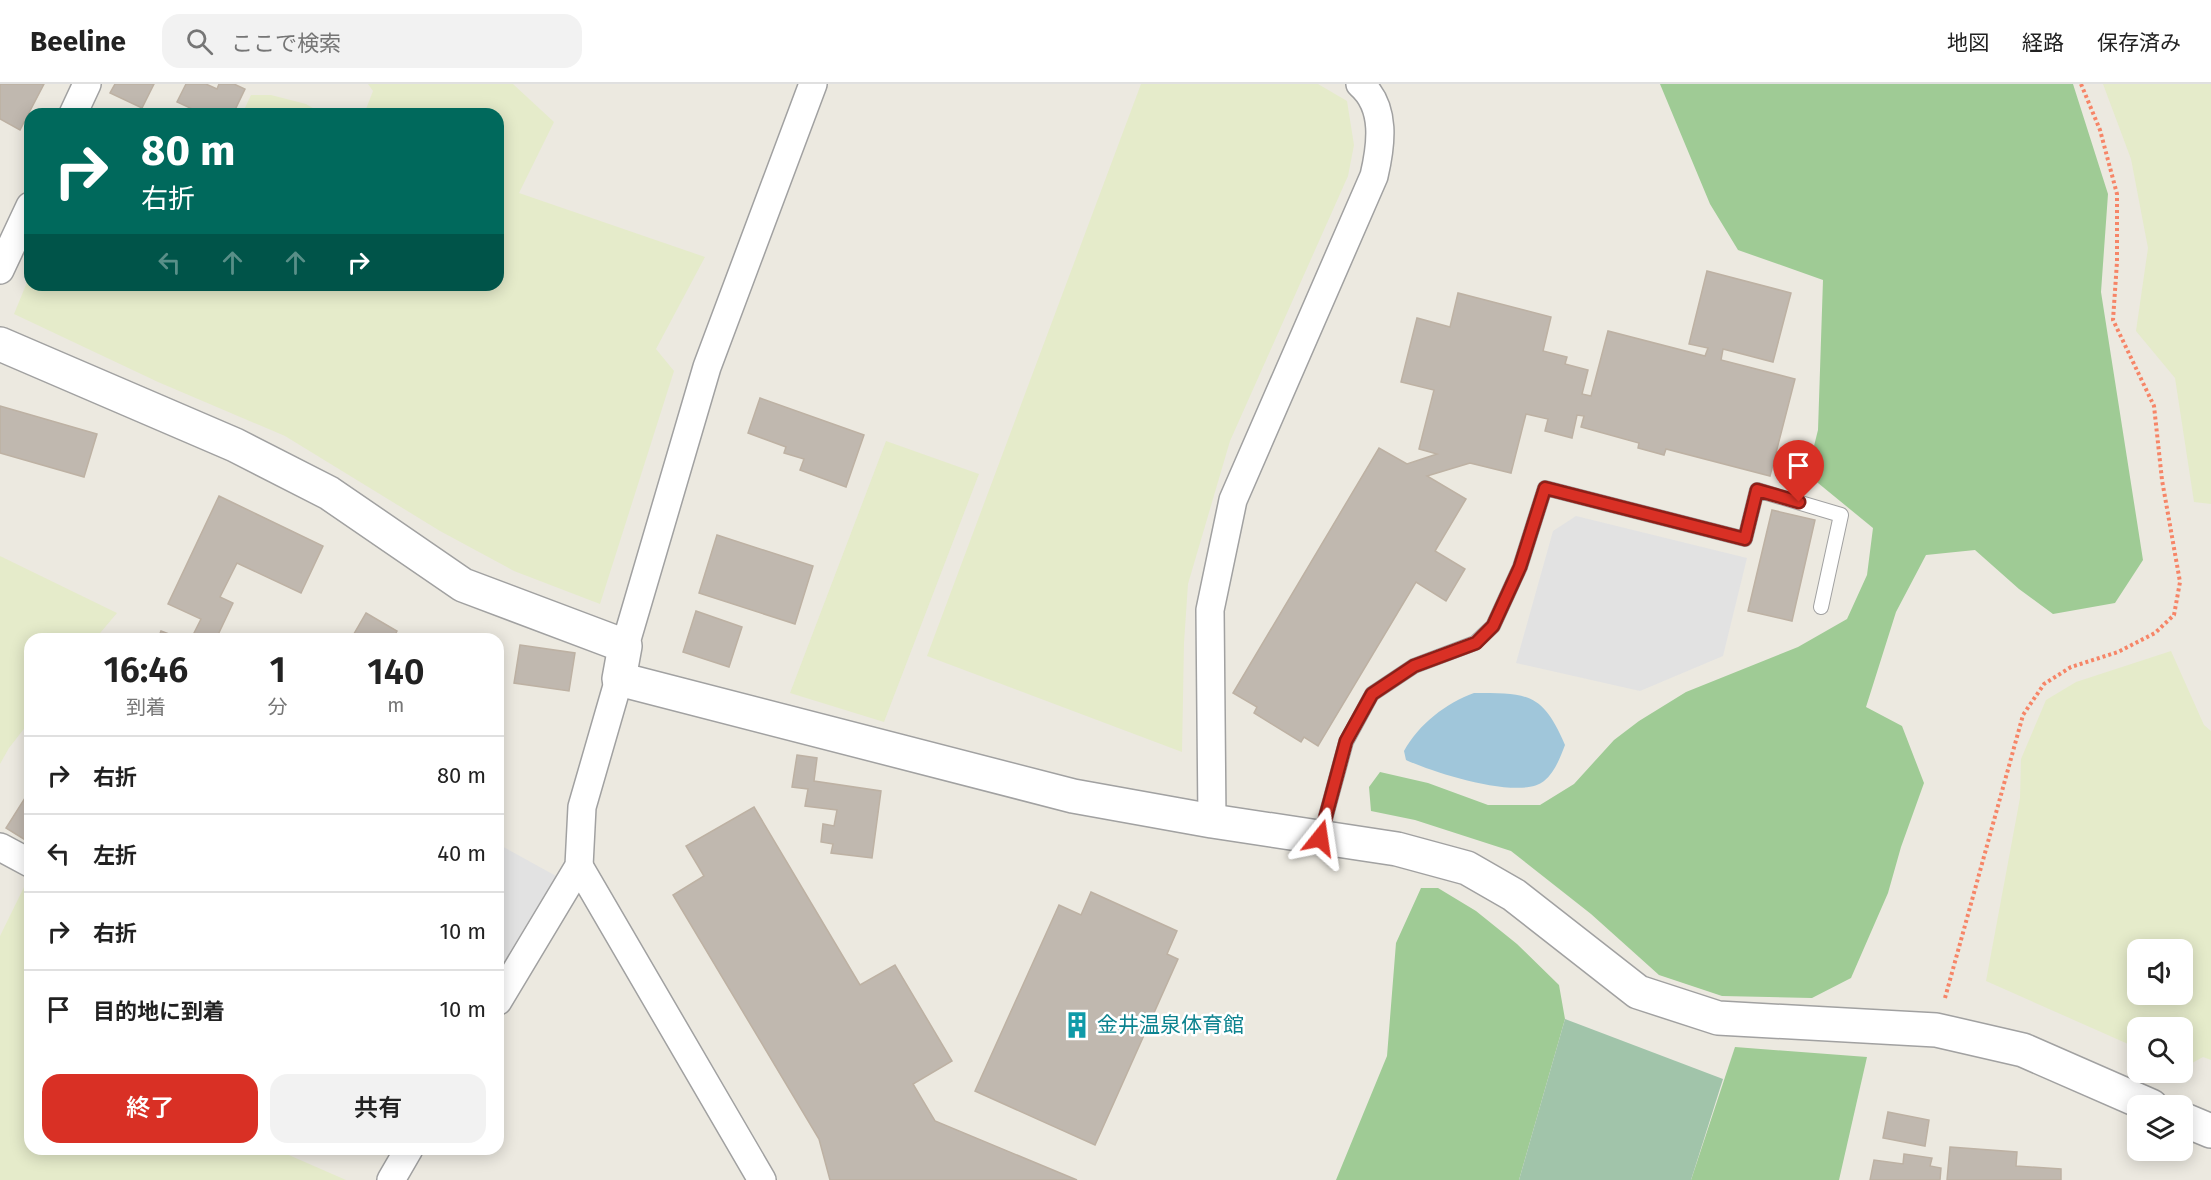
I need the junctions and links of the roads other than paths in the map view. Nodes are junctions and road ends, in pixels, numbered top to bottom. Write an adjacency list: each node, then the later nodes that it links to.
1 (87, 84): 4 (street)
2 (813, 84): 9 (street)
3 (1360, 84): 11 (street)
4 (76, 108)
5 (24, 219): 6 (street)
6 (0, 270)
7 (0, 344): 9 (street)
8 (1821, 607): 12 (lane)
9 (625, 646): 10 (street)
10 (619, 679): 11 (street); 15 (street)
11 (1212, 821): 12 (street)
12 (1320, 838): 17 (street)
13 (0, 847): 14 (street)
14 (24, 859)
15 (579, 866): 16 (street); 22 (street)
16 (504, 991)
17 (2127, 1096)
18 (2193, 1124): 19 (street)
19 (2211, 1131)
20 (406, 1155): 21 (street)
21 (391, 1180)
22 (762, 1180)

